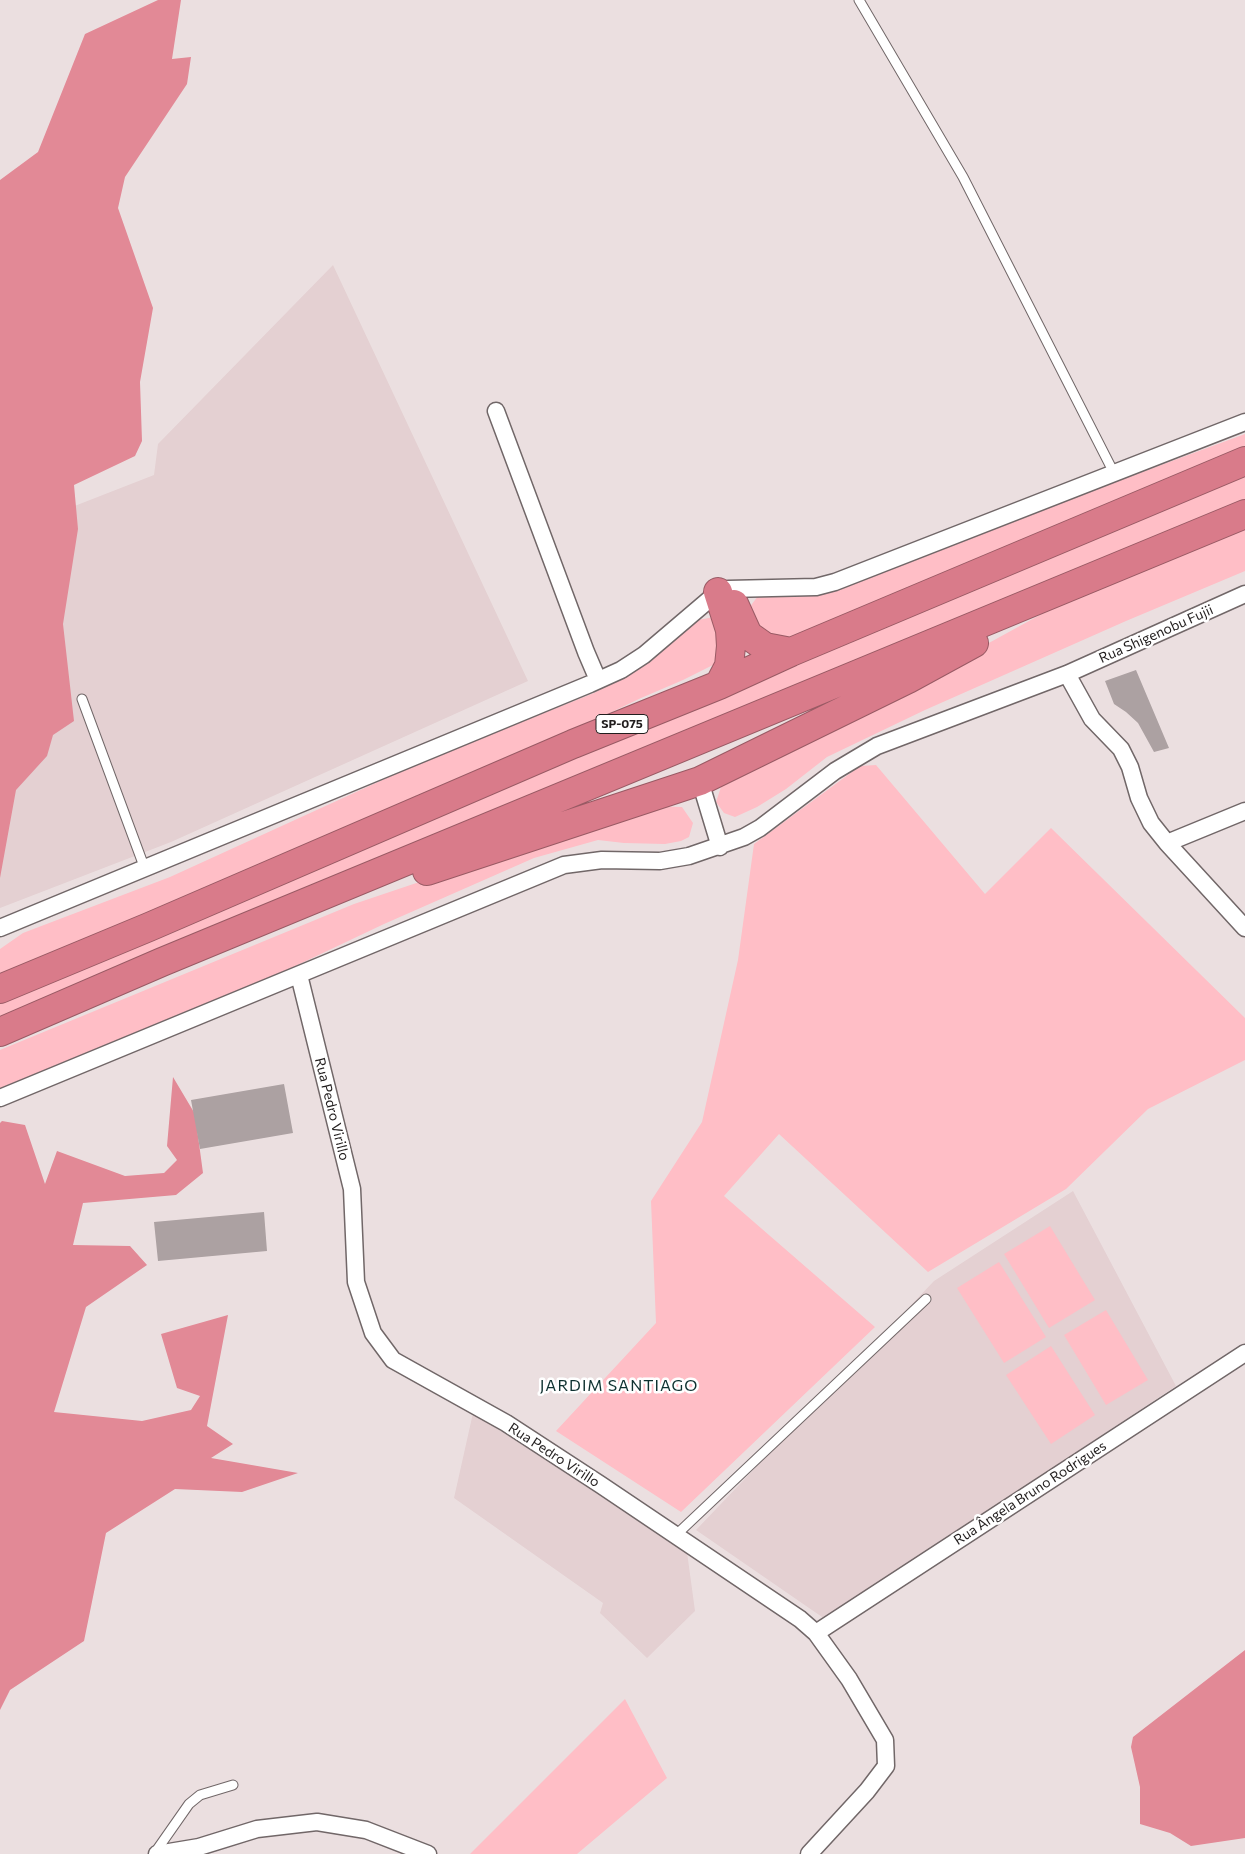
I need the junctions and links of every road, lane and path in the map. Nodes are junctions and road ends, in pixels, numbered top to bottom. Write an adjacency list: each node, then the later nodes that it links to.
1 (859, 0): 5 (lane)
2 (496, 411): 12 (street)
3 (1245, 422): 5 (street)
4 (1245, 461): 10 (highway, SP-075)
5 (1114, 473): 8 (street)
6 (1245, 514): 7 (highway)
7 (1092, 578): 15 (highway); 20 (highway)
8 (723, 591): 10 (highway); 12 (street); 13 (highway)
9 (1245, 594): 11 (street, Rua Shigenobu Fujii)
10 (791, 652): 13 (highway, SP-075)
11 (1067, 674): 17 (street); 18 (street, Rua Shigenobu Fujii)
12 (598, 680): 19 (street)
13 (719, 685): 24 (highway, SP-075)
14 (82, 699): 19 (lane)
15 (700, 780): 18 (street); 20 (highway)
16 (1245, 811): 17 (street)
17 (1167, 843): 22 (street)
18 (720, 847): 23 (street, Rua Shigenobu Fujii)
19 (145, 869): 21 (street)
20 (310, 902): 25 (highway)
21 (0, 928)
22 (1245, 928)
23 (299, 975): 26 (street, Rua Shigenobu Fujii); 29 (street, Rua Pedro Virillo)
24 (0, 989)
25 (0, 1032)
26 (0, 1098)
27 (926, 1299): 29 (lane)
28 (1245, 1353): 30 (street, Rua Ângela Bruno Rodrigues)
29 (676, 1535): 30 (street, Rua Pedro Virillo)
30 (816, 1633): 35 (street, Rua Pedro Virillo)
31 (233, 1785): 34 (lane)
32 (195, 1850): 33 (street); 34 (street)
33 (421, 1853)
34 (156, 1854)
35 (809, 1854)

